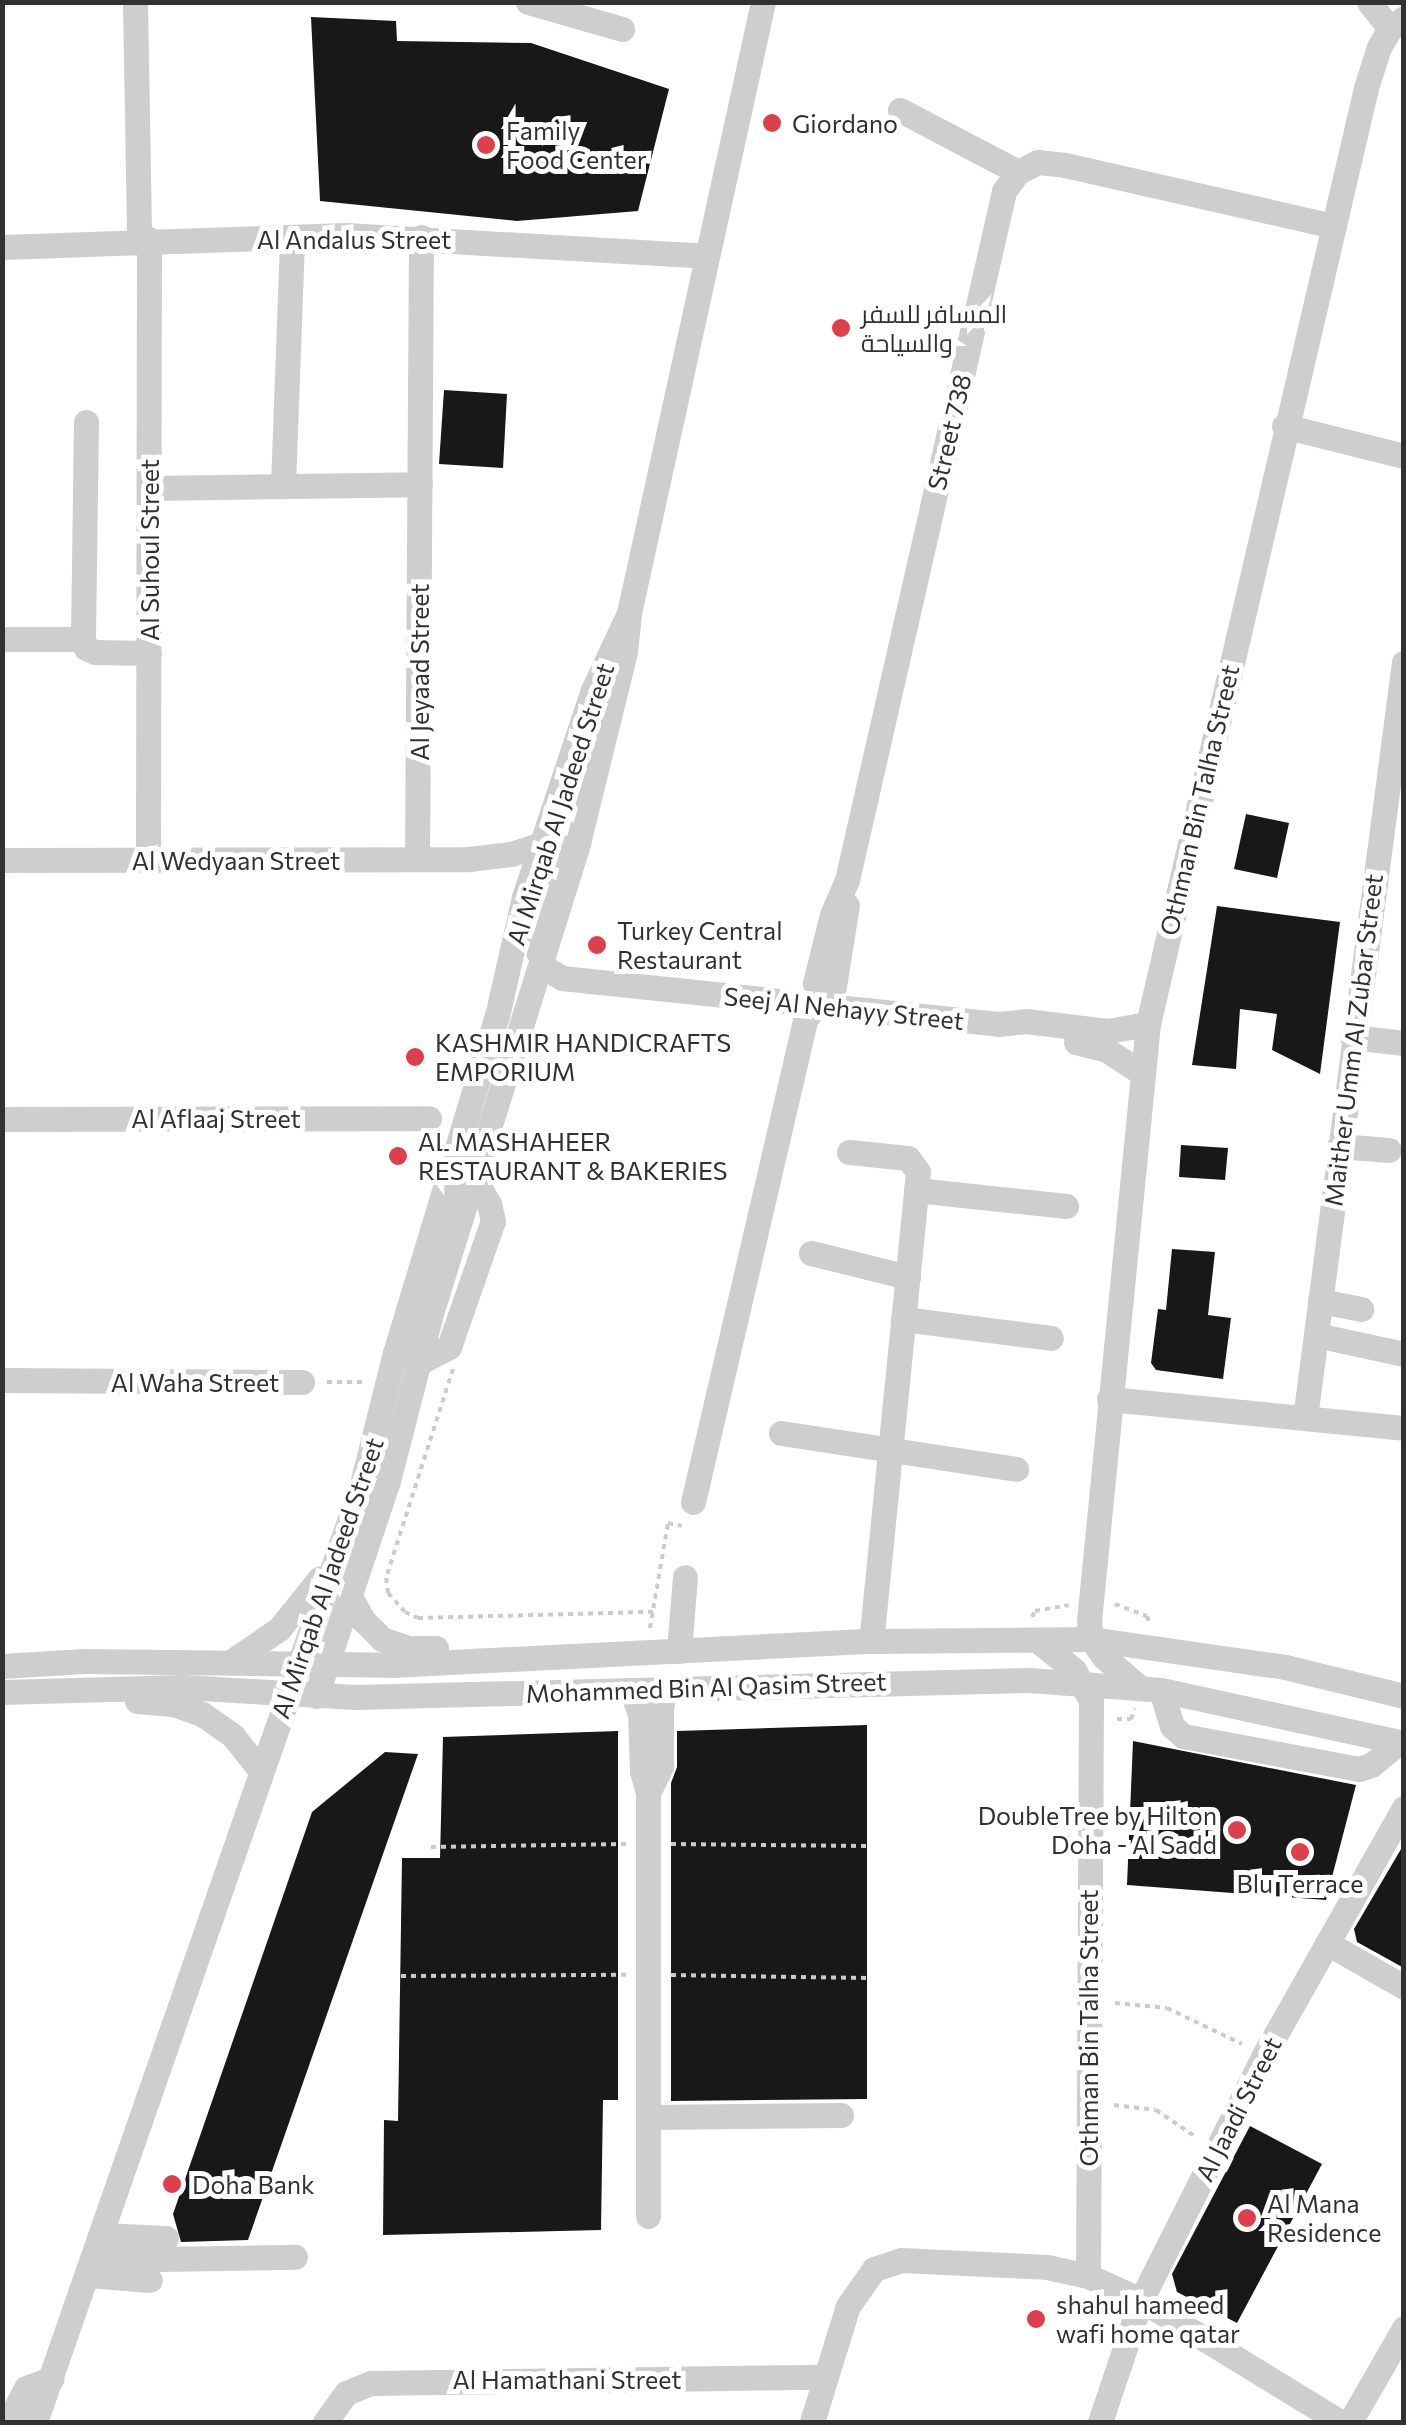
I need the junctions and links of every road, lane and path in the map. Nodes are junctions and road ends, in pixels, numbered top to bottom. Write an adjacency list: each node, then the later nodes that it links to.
1 (135, 2): 12 (street, Al Suhoul Street)
2 (528, 2): 6 (street)
3 (763, 2): 14 (street, Al Mirqab Al Jadeed Street)
4 (1369, 2): 5 (street)
5 (1397, 24): 9 (street, Othman Bin Talha Street)
6 (622, 28)
7 (900, 110): 8 (street)
8 (1018, 172): 9 (street); 34 (street, Street 738)
9 (1334, 226): 16 (street, Othman Bin Talha Street)
10 (422, 237): 11 (street, Al Andalus Street); 14 (street, Al Andalus Street); 18 (street, Al Jeyaad Street)
11 (292, 238): 12 (street, Al Andalus Street); 19 (street)
12 (144, 239): 13 (street, Al Andalus Street); 20 (street, Al Suhoul Street)
13 (2, 247)
14 (705, 256): 21 (street, Al Mirqab Al Jadeed Street)
15 (86, 422): 23 (street)
16 (1284, 426): 17 (street); 36 (street, Othman Bin Talha Street)
17 (1404, 456)
18 (420, 484): 19 (street); 28 (street, Al Jeyaad Street)
19 (283, 486): 20 (street)
20 (149, 488): 24 (street, Al Suhoul Street)
21 (628, 613): 26 (street, Al Mirqab Al Jadeed Street); 33 (street, Al Mirqab Al Jadeed Street)
22 (7, 639): 23 (street)
23 (83, 639): 24 (street)
24 (149, 653): 31 (street, Al Suhoul Street)
25 (1404, 662): 37 (street, Maither Umm Al Zubar Street)
26 (562, 785): 27 (street, Al Mirqab Al Jadeed Street); 33 (street)
27 (541, 844): 29 (street, Al Wedyaan Street); 32 (street, Al Mirqab Al Jadeed Street)
28 (417, 859): 29 (street, Al Wedyaan Street); 31 (street, Al Wedyaan Street)
29 (469, 859): 32 (street, Al Wedyaan Street)
30 (2, 860): 31 (street, Al Wedyaan Street)
31 (148, 860)
32 (524, 896): 60 (street, Al Mirqab Al Jadeed Street)
33 (542, 966): 34 (street, Seej Al Nehayy Street); 45 (street, Al Mirqab Al Jadeed Street)
34 (822, 1004): 35 (street, Seej Al Nehayy Street); 67 (street, Street 738)
35 (998, 1024): 36 (street, Seej Al Nehayy Street); 39 (street)
36 (1148, 1024): 39 (street, Othman Bin Talha Street)
37 (1352, 1037): 38 (street); 42 (street, Maither Umm Al Zubar Street)
38 (1404, 1043)
39 (1142, 1072): 61 (street, Othman Bin Talha Street)
40 (2, 1118): 41 (street, Al Aflaaj Street)
41 (429, 1118)
42 (1339, 1146): 43 (street); 50 (street, Maither Umm Al Zubar Street)
43 (1389, 1150)
44 (850, 1152): 46 (street)
45 (474, 1178): 55 (street); 57 (street, Al Mirqab Al Jadeed Street)
46 (916, 1190): 47 (street); 49 (street)
47 (1066, 1206)
48 (810, 1254): 49 (street)
49 (908, 1277): 52 (street)
50 (1320, 1301): 51 (street); 53 (street, Maither Umm Al Zubar Street)
51 (1362, 1309)
52 (903, 1318): 54 (street); 65 (street)
53 (1316, 1335): 56 (street); 62 (street, Maither Umm Al Zubar Street)
54 (1051, 1338)
55 (444, 1352): 57 (street); 72 (path)
56 (1404, 1354)
57 (416, 1364): 70 (street, Al Mirqab Al Jadeed Street)
58 (2, 1380): 59 (street, Al Waha Street)
59 (302, 1382): 60 (path, Al Waha Street)
60 (387, 1382): 68 (street, Al Mirqab Al Jadeed Street)
61 (1108, 1399): 62 (street); 71 (street, Othman Bin Talha Street)
62 (1305, 1418): 63 (street)
63 (1404, 1428)
64 (781, 1432): 65 (street)
65 (890, 1452): 66 (street); 75 (street)
66 (1016, 1469)
67 (693, 1502)
68 (337, 1554): 79 (street); 80 (street, Al Mirqab Al Jadeed Street)
69 (688, 1577): 77 (street)
70 (349, 1594): 78 (street); 81 (street, Al Mirqab Al Jadeed Street)
71 (1104, 1604): 73 (street, Othman Bin Talha Street); 76 (street); 76 (path)
72 (653, 1612)
73 (1092, 1639): 74 (street, Mohammed Bin Al Qasim Street); 76 (street, Mohammed Bin Al Qasim Street); 87 (street)
74 (1037, 1640): 75 (street, Mohammed Bin Al Qasim Street); 84 (street)
75 (871, 1641): 77 (street, Mohammed Bin Al Qasim Street)
76 (1138, 1644): 92 (street, Mohammed Bin Al Qasim Street)
77 (682, 1650): 78 (street, Mohammed Bin Al Qasim Street)
78 (523, 1660): 81 (street, Mohammed Bin Al Qasim Street)
79 (232, 1662): 80 (street, Mohammed Bin Al Qasim Street); 82 (street, Mohammed Bin Al Qasim Street)
80 (298, 1665): 81 (street, Mohammed Bin Al Qasim Street); 90 (street, Al Mirqab Al Jadeed Street)
81 (326, 1665): 91 (street, Al Mirqab Al Jadeed Street)
82 (2, 1666)
83 (1054, 1681): 84 (street, Mohammed Bin Al Qasim Street); 86 (street, Mohammed Bin Al Qasim Street); 93 (street)
84 (1084, 1683): 87 (street, Mohammed Bin Al Qasim Street); 93 (street, Othman Bin Talha Street)
85 (95, 1687): 89 (street, Mohammed Bin Al Qasim Street); 90 (street, Mohammed Bin Al Qasim Street); 95 (street)
86 (667, 1688): 88 (street, Mohammed Bin Al Qasim Street); 96 (street)
87 (1150, 1688): 94 (street, Mohammed Bin Al Qasim Street); 94 (street)
88 (631, 1690): 91 (street, Mohammed Bin Al Qasim Street); 96 (street)
89 (2, 1692)
90 (288, 1693): 91 (street, Mohammed Bin Al Qasim Street); 95 (street, Al Mirqab Al Jadeed Street)
91 (316, 1696)
92 (1404, 1696)
93 (1087, 1720): 100 (street, Othman Bin Talha Street)
94 (1401, 1742)
95 (261, 1772): 108 (street, Al Mirqab Al Jadeed Street)
96 (648, 1794): 104 (street)
97 (1404, 1808): 98 (street, Al Jaadi Street)
98 (1326, 1943): 99 (street); 101 (street, Al Jaadi Street)
99 (1404, 1987)
100 (1088, 2004): 101 (path); 102 (street, Othman Bin Talha Street)
101 (1264, 2055): 105 (street, Al Jaadi Street)
102 (1088, 2106): 105 (path); 110 (street, Othman Bin Talha Street)
103 (841, 2115): 104 (street)
104 (648, 2117): 106 (street)
105 (1216, 2151): 112 (street, Al Jaadi Street)
106 (648, 2216)
107 (167, 2232): 108 (street)
108 (97, 2249): 109 (street); 111 (street); 115 (street, Al Mirqab Al Jadeed Street)
109 (295, 2256)
110 (1088, 2276): 112 (street); 114 (street)
111 (150, 2280)
112 (1140, 2300): 120 (street, Al Jaadi Street); 121 (street)
113 (1404, 2328): 122 (street)
114 (826, 2377): 118 (street, Al Hamathani Street); 119 (street)
115 (50, 2380): 116 (street); 117 (street, Al Mirqab Al Jadeed Street)
116 (8, 2422)
117 (35, 2422)
118 (325, 2422)
119 (812, 2422)
120 (1100, 2422)
121 (1340, 2422)
122 (1350, 2422)

